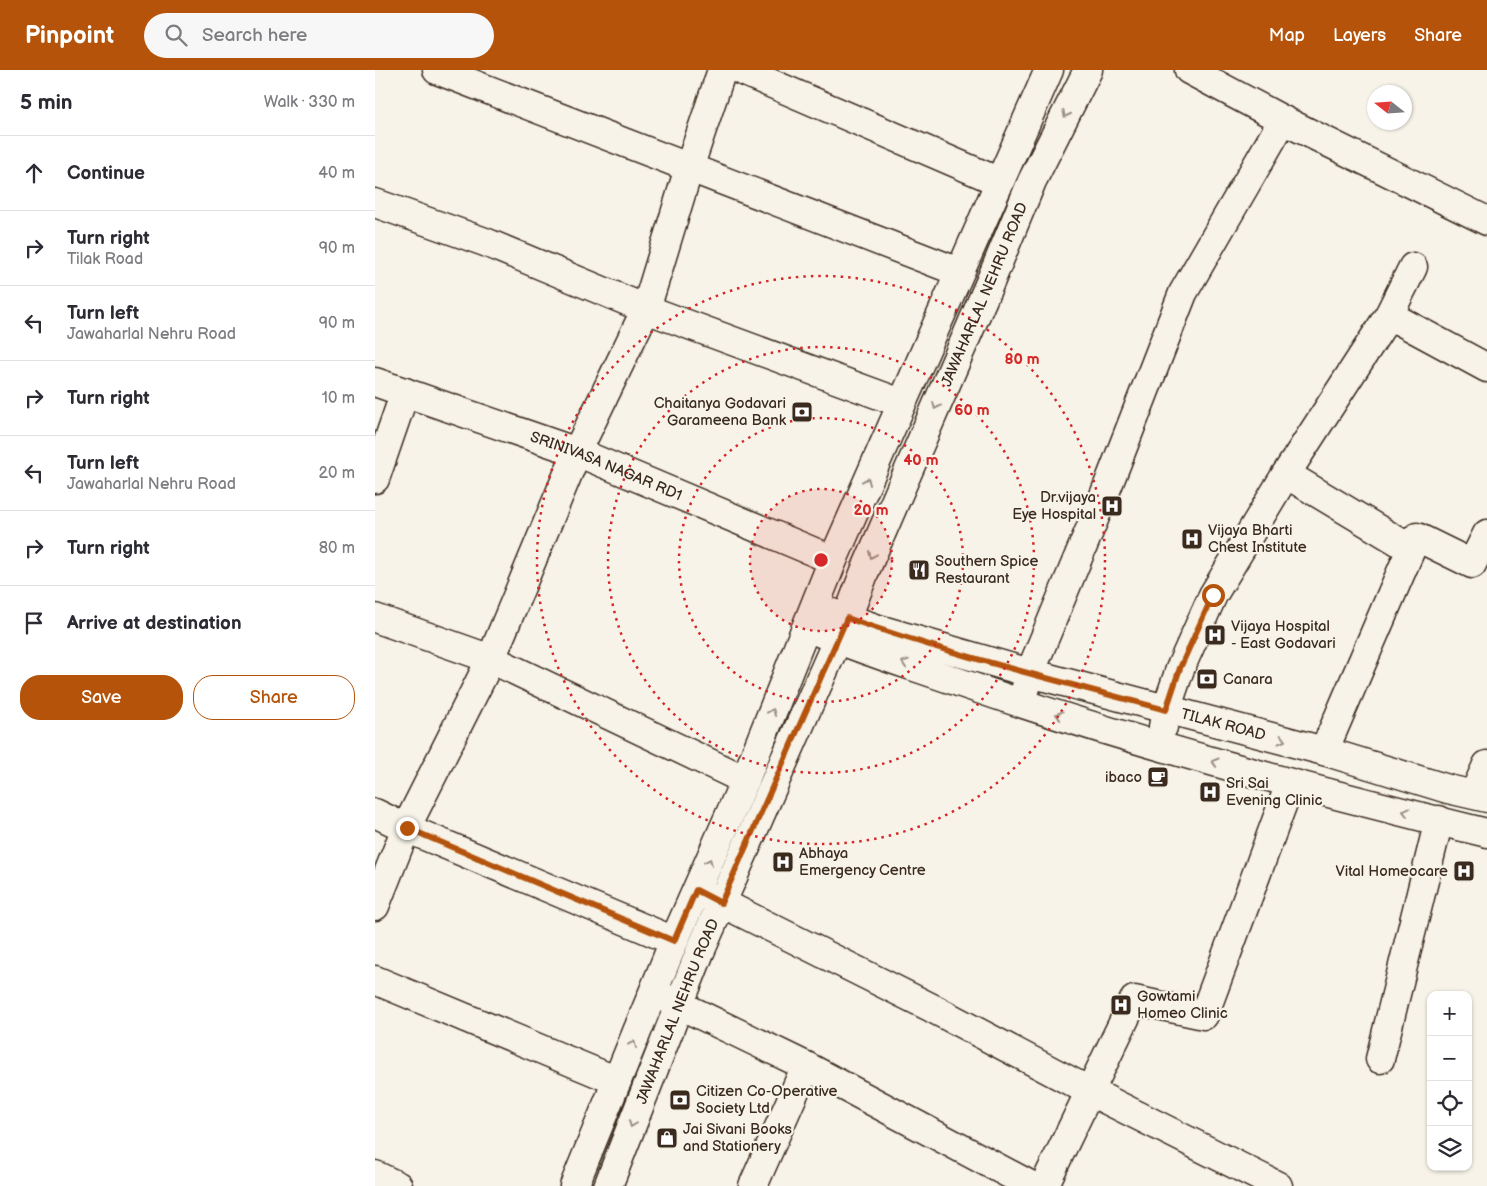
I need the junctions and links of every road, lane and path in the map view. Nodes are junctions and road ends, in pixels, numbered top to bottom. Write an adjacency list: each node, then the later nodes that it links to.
1 (437, 70): 8 (street)
2 (722, 70): 8 (street)
3 (740, 70): 9 (street)
4 (1049, 70): 9 (street, JAWAHARLAL NEHRU ROAD)
5 (1087, 70): 28 (street, JAWAHARLAL NEHRU ROAD, one-way to 28)
6 (1189, 70): 7 (street)
7 (1283, 120): 11 (street); 30 (street)
8 (689, 168): 13 (street); 14 (street)
9 (1000, 182): 13 (street, JAWAHARLAL NEHRU ROAD)
10 (375, 203): 14 (street)
11 (1487, 221)
12 (1413, 267): 15 (street)
13 (959, 272): 19 (street, JAWAHARLAL NEHRU ROAD)
14 (646, 310): 19 (street); 20 (street)
15 (1389, 315): 16 (street); 21 (street)
16 (1487, 368)
17 (375, 382): 18 (street, SRINIVASA NAGAR RD1)
18 (405, 392): 20 (street, SRINIVASA NAGAR RD1); 22 (street)
19 (901, 403): 25 (street, JAWAHARLAL NEHRU ROAD, one-way to 19)
20 (577, 452): 25 (street, SRINIVASA NAGAR RD1); 29 (street)
21 (1286, 474): 24 (street); 32 (street)
22 (375, 479)
23 (1487, 534): 24 (street)
24 (1411, 549): 34 (street)
25 (833, 560): 26 (street, JAWAHARLAL NEHRU ROAD)
26 (811, 617): 28 (street); 36 (street, JAWAHARLAL NEHRU ROAD, one-way to 26)
27 (375, 618): 29 (street)
28 (842, 629): 30 (street, TILAK ROAD); 31 (street, one-way to 28); 44 (street, JAWAHARLAL NEHRU ROAD)
29 (491, 659): 36 (street); 41 (street)
30 (1030, 673): 31 (street); 32 (street, TILAK ROAD)
31 (1022, 704): 33 (street, one-way to 31)
32 (1166, 710): 33 (street); 34 (street, TILAK ROAD, one-way to 34)
33 (1159, 746): 37 (street, one-way to 33)
34 (1324, 751): 38 (street, TILAK ROAD)
35 (1487, 766): 38 (street)
36 (745, 780): 43 (street, JAWAHARLAL NEHRU ROAD, one-way to 36)
37 (1290, 784): 40 (street, one-way to 37); 53 (street)
38 (1480, 796)
39 (375, 813): 41 (street)
40 (1439, 820): 42 (street); 50 (street)
41 (407, 828): 45 (street); 46 (street)
42 (1487, 833)
43 (696, 890): 44 (street); 46 (street, JAWAHARLAL NEHRU ROAD)
44 (721, 903): 49 (street, JAWAHARLAL NEHRU ROAD); 53 (street)
45 (375, 906)
46 (674, 941): 48 (street, JAWAHARLAL NEHRU ROAD)
47 (375, 980): 52 (street)
48 (654, 993): 49 (street); 52 (street, JAWAHARLAL NEHRU ROAD, one-way to 48)
49 (680, 1004): 51 (street); 57 (street, JAWAHARLAL NEHRU ROAD, one-way to 57)
50 (1380, 1058)
51 (806, 1066): 58 (street); 59 (street)
52 (617, 1081): 56 (street, JAWAHARLAL NEHRU ROAD)
53 (1091, 1092): 60 (street); 61 (street)
54 (375, 1175): 55 (street)
55 (398, 1186)
56 (574, 1186)
57 (608, 1186)
58 (753, 1186)
59 (1032, 1186)
60 (1044, 1186)
61 (1278, 1186)

